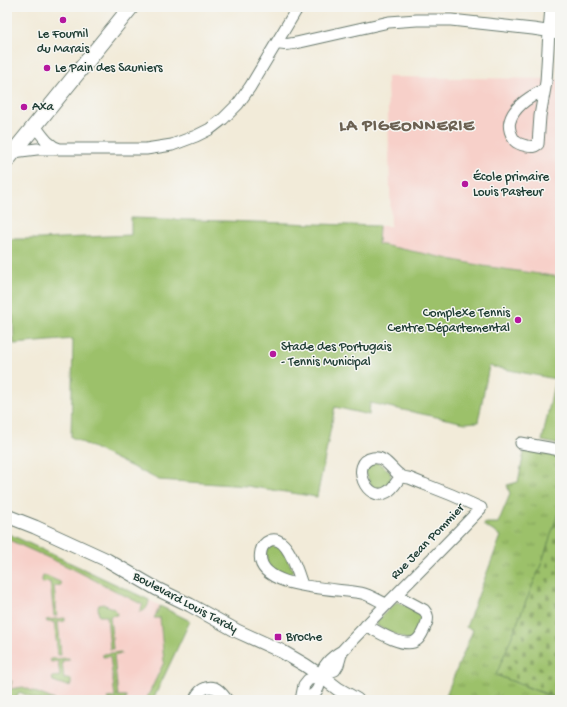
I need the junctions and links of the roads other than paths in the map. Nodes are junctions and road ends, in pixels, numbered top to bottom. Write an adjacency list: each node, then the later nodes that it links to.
1 (131, 7): 7 (main road)
2 (298, 7): 5 (street)
3 (551, 7): 4 (street)
4 (554, 32): 5 (street); 6 (street)
5 (277, 43): 8 (street)
6 (544, 90): 6 (street)
7 (35, 126): 8 (street); 9 (main road)
8 (62, 150): 9 (street)
9 (10, 156)
10 (521, 443): 11 (street)
11 (560, 450)
12 (400, 476): 15 (street, Rue Jean Pommier)
13 (7, 516): 18 (street, Boulevard Louis Tardy)
14 (302, 585): 16 (street)
15 (396, 595): 16 (street, Rue Jean Pommier); 17 (street, Rue Jean Pommier)
16 (386, 604): 17 (street, Rue Jean Pommier)
17 (366, 625): 18 (street, Rue Jean Pommier)
18 (321, 676): 21 (street, Rue Jean Pommier); 22 (street); 23 (street, Boulevard Louis Tardy)
19 (195, 700): 20 (street)
20 (227, 700)
21 (301, 700)
22 (305, 700)
23 (357, 700)

